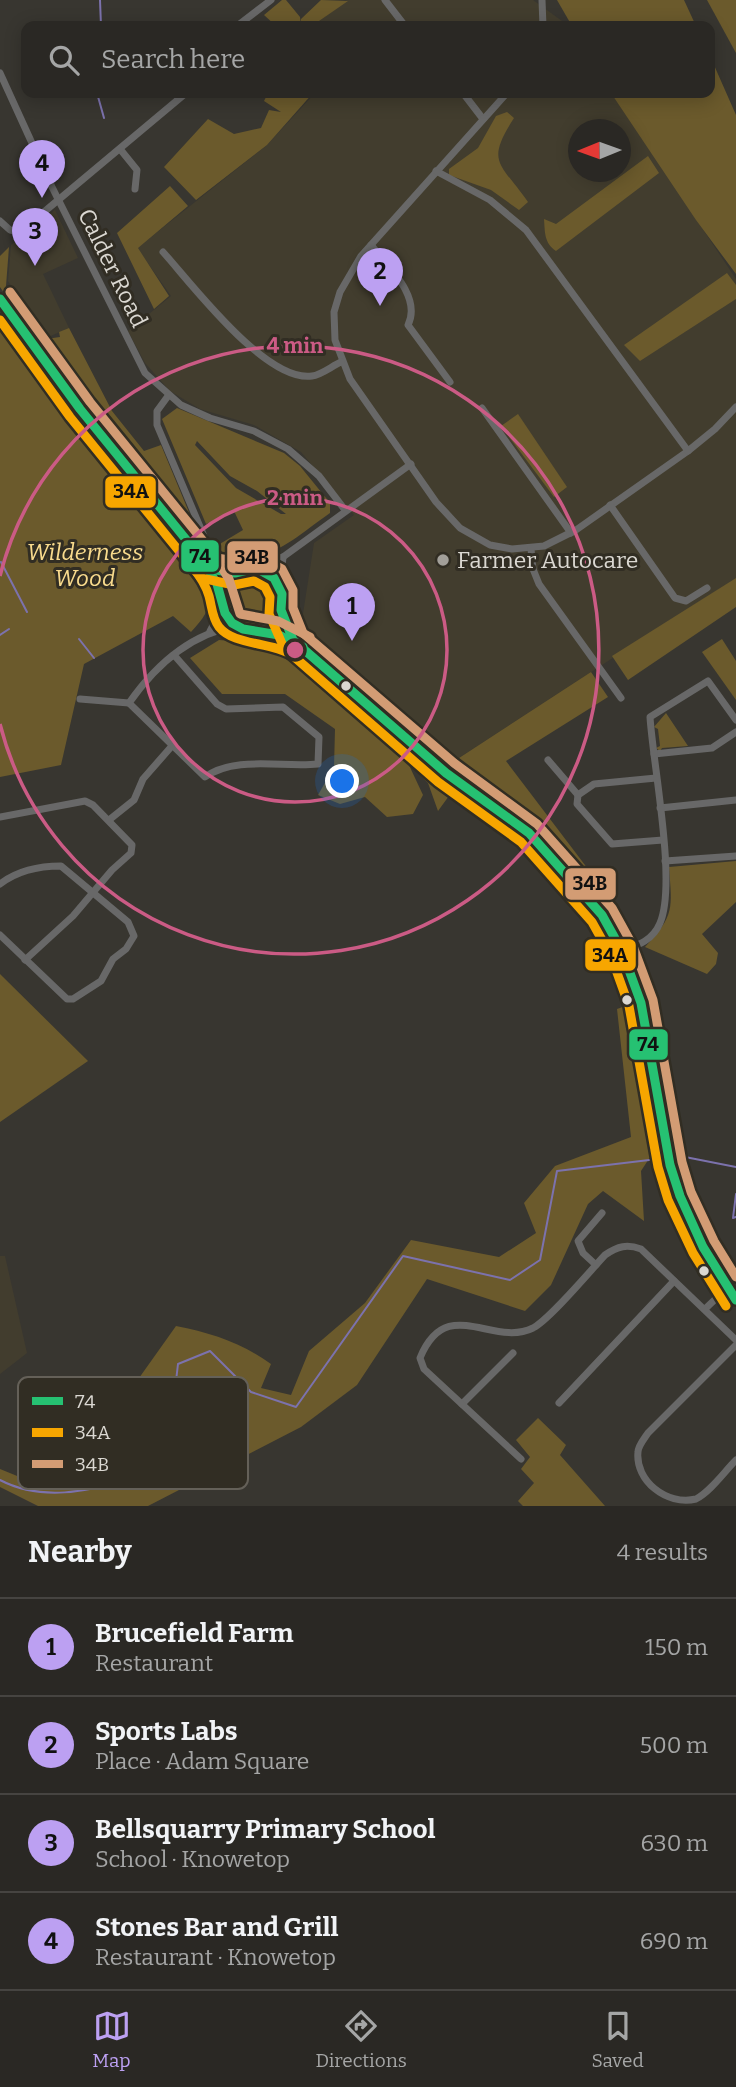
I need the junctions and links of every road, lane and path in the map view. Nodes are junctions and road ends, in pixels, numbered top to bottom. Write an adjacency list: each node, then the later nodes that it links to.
1 (271, 0): 4 (street)
2 (385, 0): 5 (street)
3 (542, 0): 6 (street)
4 (244, 21)
5 (401, 21)
6 (543, 21)
7 (0, 73): 17 (street, Calder Road)
8 (180, 98): 12 (street)
9 (467, 98): 11 (street)
10 (502, 98): 11 (street)
11 (483, 119): 13 (street)
12 (120, 149): 15 (street); 17 (street)
13 (436, 171): 19 (street); 27 (street)
14 (126, 177): 15 (street)
15 (136, 179): 16 (street)
16 (135, 189)
17 (60, 201): 18 (street); 24 (street, Calder Road)
18 (0, 221)
19 (371, 245): 22 (street); 23 (street)
20 (163, 252): 22 (street)
21 (0, 299): 36 (main road)
22 (341, 362): 28 (street)
23 (450, 382)
24 (168, 396): 30 (street, Calder Road); 32 (street)
25 (736, 407): 27 (street)
26 (482, 408): 31 (street)
27 (688, 451): 29 (street)
28 (411, 464): 30 (street); 33 (street)
29 (610, 505): 31 (street); 39 (street)
30 (345, 510): 34 (street)
31 (571, 533): 33 (street)
32 (209, 548)
33 (531, 549): 48 (street)
34 (283, 557): 35 (street); 38 (street)
35 (256, 568): 37 (main road); 38 (main road)
36 (210, 569): 37 (main road); 40 (main road)
37 (235, 573): 40 (main road)
38 (280, 586): 42 (main road)
39 (707, 588)
40 (221, 595): 41 (main road)
41 (222, 608): 43 (main road); 45 (street)
42 (281, 610): 44 (main road); 46 (main road)
43 (236, 626): 44 (main road); 45 (street)
44 (260, 629): 46 (main road)
45 (211, 631): 47 (street)
46 (293, 640): 68 (main road)
47 (174, 655): 50 (street); 53 (street)
48 (621, 698)
49 (80, 699): 50 (street)
50 (129, 704): 53 (street)
51 (736, 720): 54 (street)
52 (736, 732): 54 (street)
53 (172, 747): 61 (street)
54 (654, 754): 56 (street)
55 (548, 760): 57 (street)
56 (656, 778): 57 (street); 59 (street)
57 (578, 795): 62 (street)
58 (736, 800): 59 (street)
59 (660, 808): 62 (street)
60 (0, 817): 61 (street)
61 (109, 820): 66 (street)
62 (663, 840): 64 (street)
63 (736, 856): 64 (street)
64 (665, 861): 68 (street)
65 (0, 884): 66 (street)
66 (94, 892): 69 (street); 69 (street)
67 (0, 935): 69 (street)
68 (622, 951): 73 (main road)
69 (25, 960)
70 (602, 1213): 71 (street)
71 (596, 1265): 72 (street); 79 (street)
72 (674, 1280): 75 (street); 78 (street)
73 (727, 1288): 74 (main road); 75 (street)
74 (736, 1300)
75 (705, 1309): 76 (street)
76 (736, 1342): 81 (street)
77 (513, 1353): 79 (street)
78 (559, 1403)
79 (462, 1404): 80 (street)
80 (521, 1459)
81 (736, 1460)

